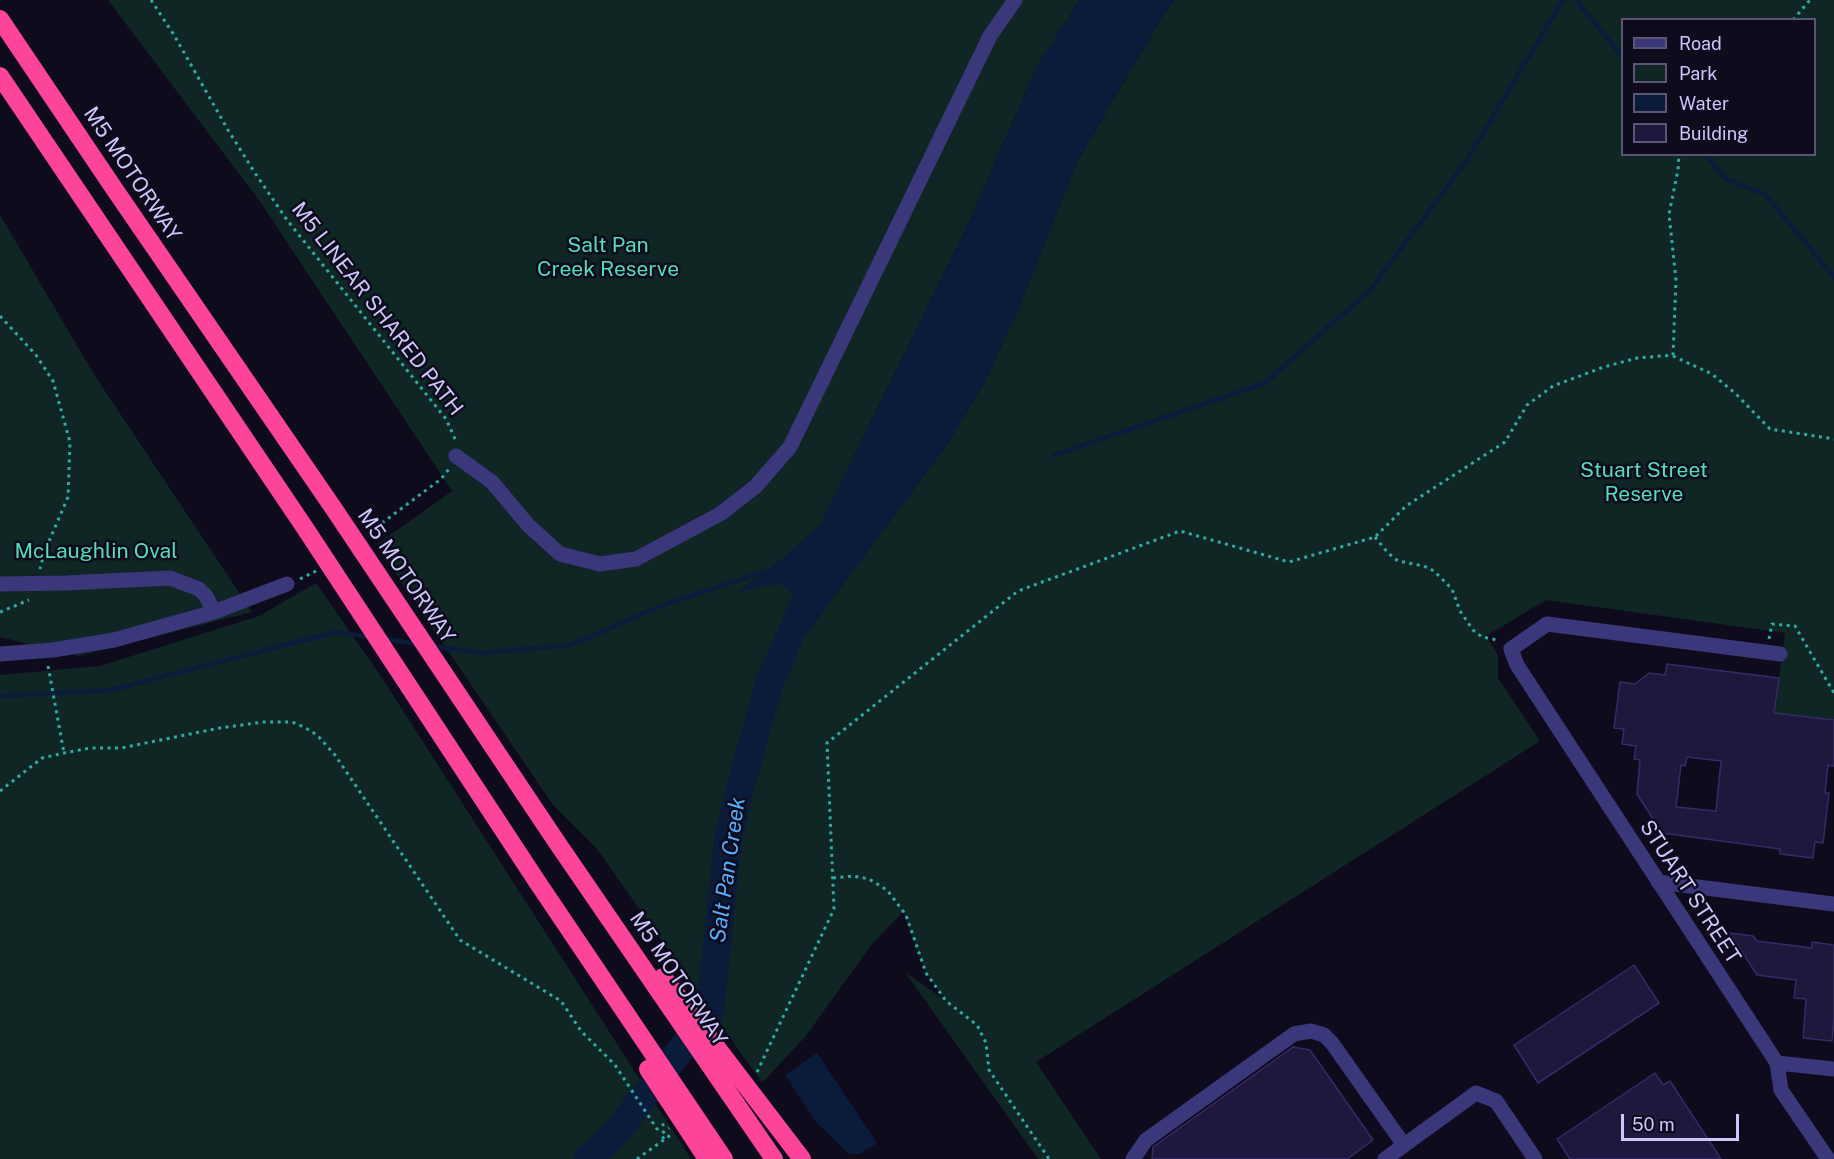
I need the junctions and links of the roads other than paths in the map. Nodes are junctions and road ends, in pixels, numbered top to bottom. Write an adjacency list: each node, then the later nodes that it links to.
1 (1015, 0): 4 (street)
2 (0, 19): 10 (highway, M5 MOTORWAY)
3 (0, 76): 11 (highway)
4 (456, 456)
5 (0, 584): 7 (street)
6 (287, 584): 7 (street)
7 (214, 612): 9 (street)
8 (1773, 653): 12 (street, STUART STREET)
9 (0, 654)
10 (556, 841): 17 (highway); 20 (highway, M5 MOTORWAY)
11 (536, 880): 18 (highway); 19 (highway)
12 (1658, 882): 13 (street); 14 (street, STUART STREET)
13 (1834, 904)
14 (1777, 1063): 15 (street); 24 (street, STUART STREET)
15 (1834, 1069)
16 (1404, 1145): 21 (street); 22 (street); 23 (street)
17 (801, 1158)
18 (707, 1159)
19 (724, 1159)
20 (774, 1159)
21 (1133, 1159)
22 (1384, 1159)
23 (1535, 1159)
24 (1828, 1159)

